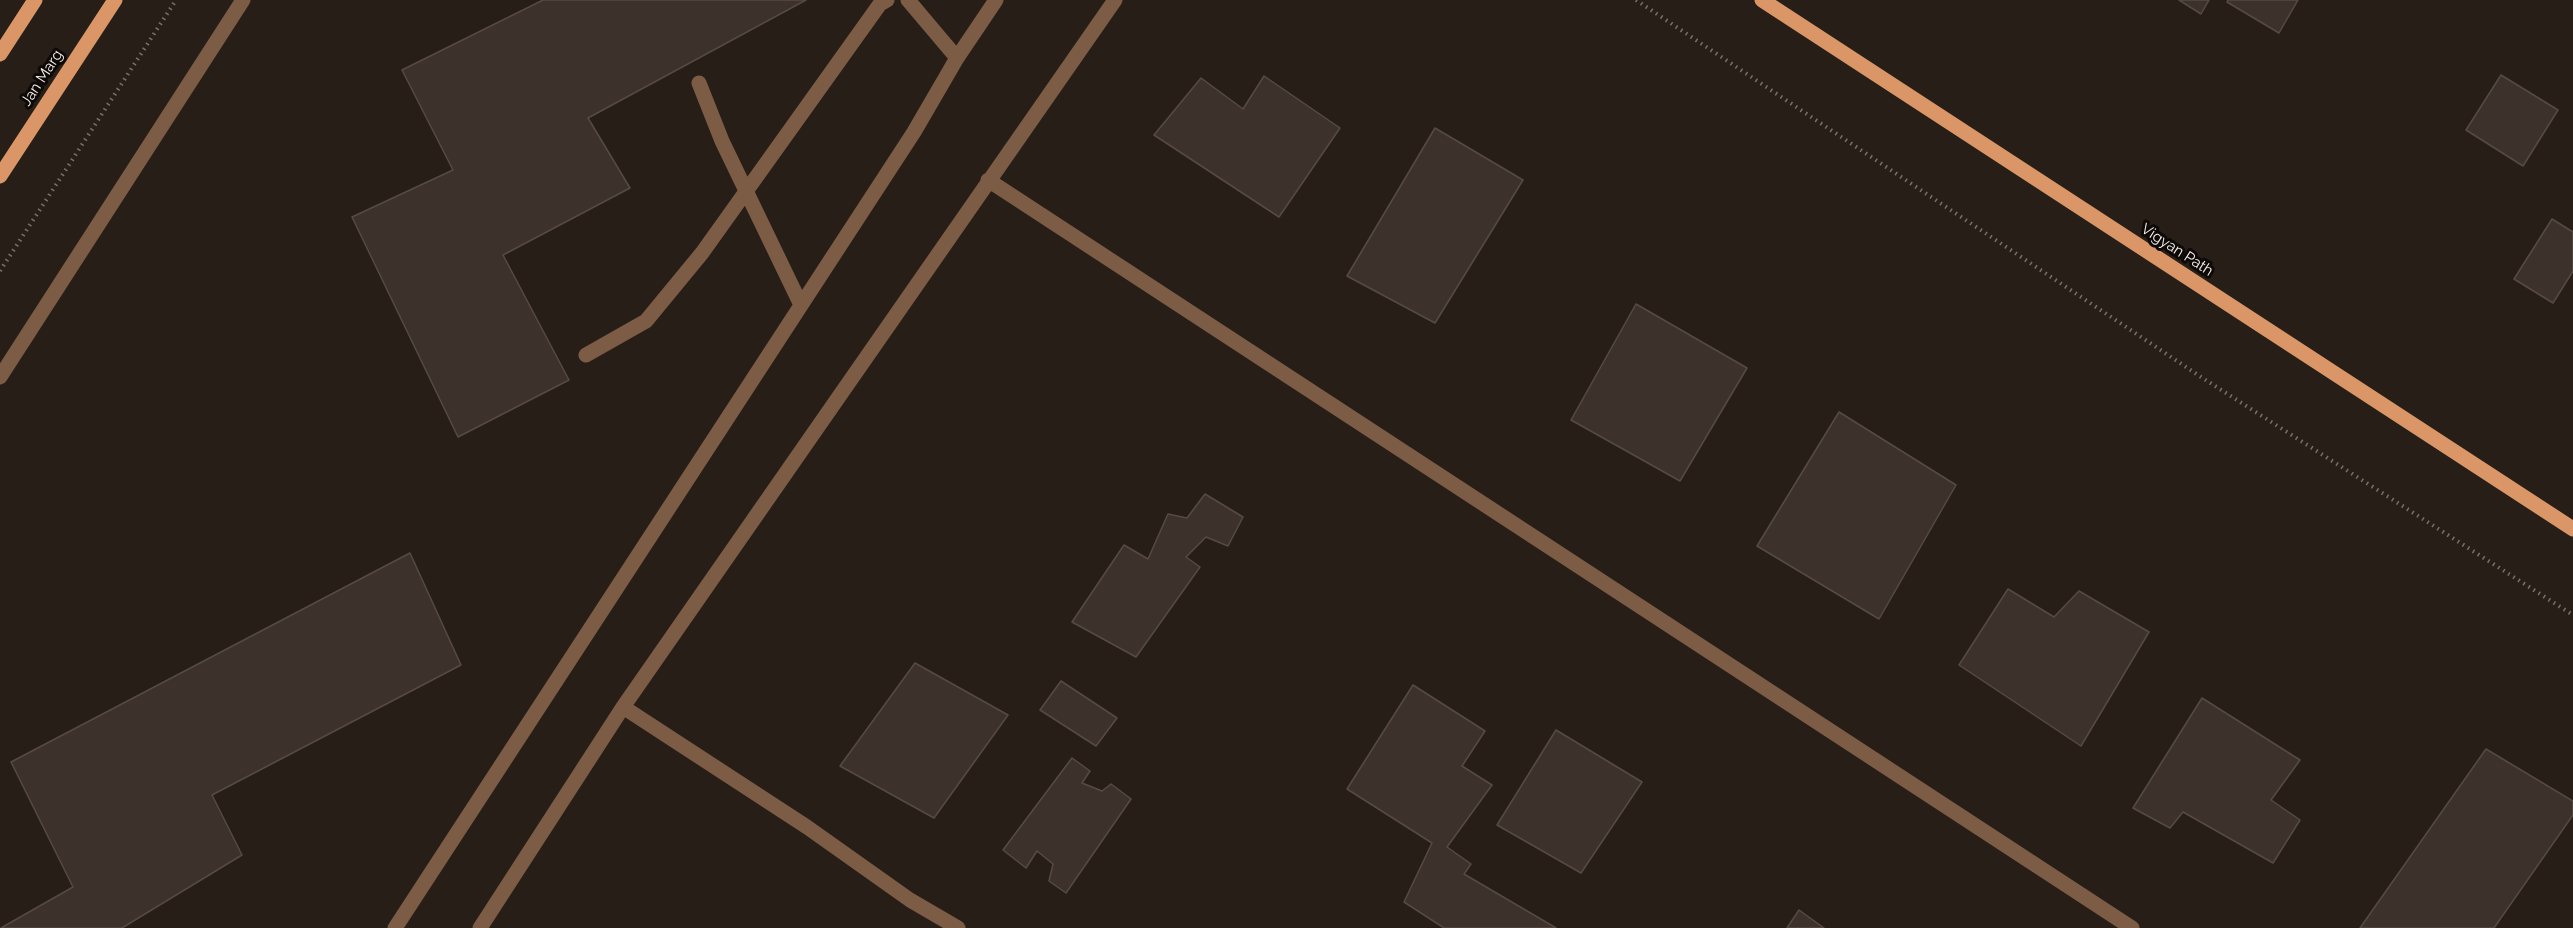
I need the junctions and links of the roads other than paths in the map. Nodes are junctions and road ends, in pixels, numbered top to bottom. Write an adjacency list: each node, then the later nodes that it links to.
1 (35, 0): 9 (main road)
2 (115, 0): 12 (main road, Jan Marg)
3 (243, 0): 17 (street)
4 (887, 0): 14 (street)
5 (908, 0): 10 (street)
6 (996, 0): 10 (street)
7 (1115, 0): 13 (street)
8 (1762, 0): 18 (main road, Vigyan Path)
9 (0, 54)
10 (957, 58): 15 (street)
11 (699, 83): 14 (street)
12 (0, 176)
13 (988, 180): 19 (street); 23 (street)
14 (746, 191): 15 (street); 16 (street)
15 (801, 305): 20 (street)
16 (585, 355)
17 (0, 377)
18 (2573, 529)
19 (623, 707): 21 (street); 22 (street)
20 (394, 928)
21 (480, 928)
22 (958, 928)
23 (2132, 928)

